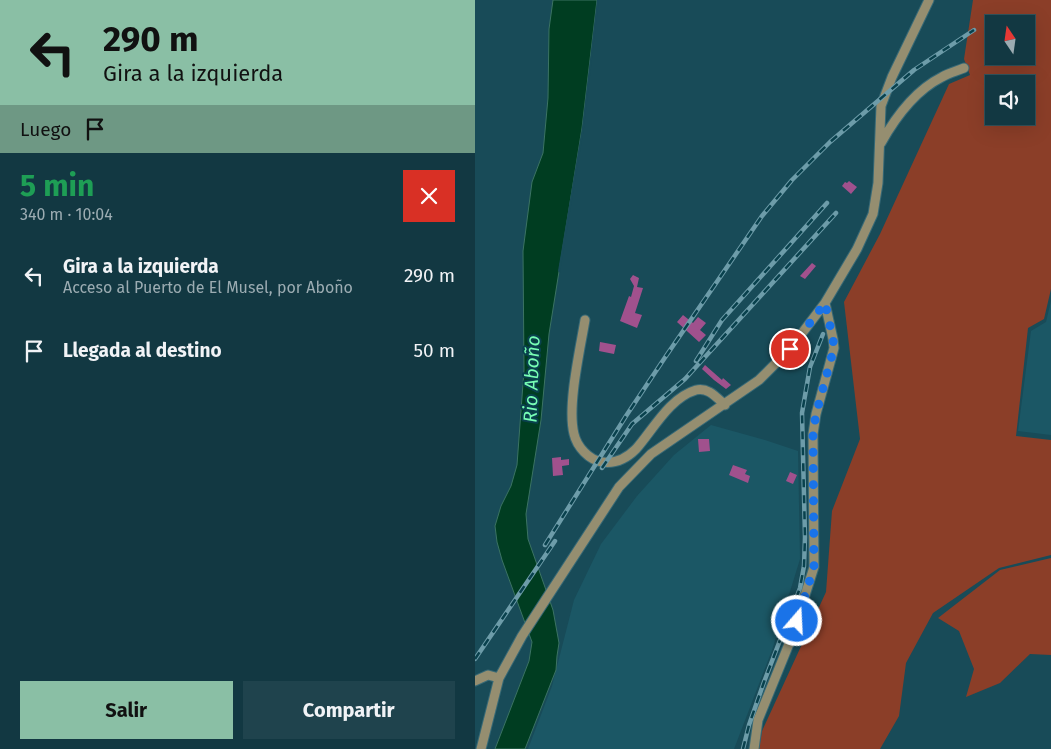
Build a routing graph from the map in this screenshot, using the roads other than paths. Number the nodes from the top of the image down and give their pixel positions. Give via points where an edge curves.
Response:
1 (929, 0) edge
2 (964, 68) dead end
3 (880, 145) junction
4 (825, 303) junction
5 (585, 320) dead end
6 (725, 405) junction
7 (499, 678) junction
8 (475, 681) edge
9 (481, 749) edge
10 (754, 749) edge

1 - 3 street via 881,106
2 - 3 street via 921,91 897,118
3 - 4 street via 873,214
4 - 6 street via 790,349 759,380
4 - 10 street via 834,348 813,434 814,567 791,639 758,720
5 - 6 street via 571,416 574,435 595,461 610,463 623,459 636,449 675,402 695,390 711,392
6 - 7 street via 651,454 619,487 522,636
7 - 8 street via 488,675
7 - 9 street

